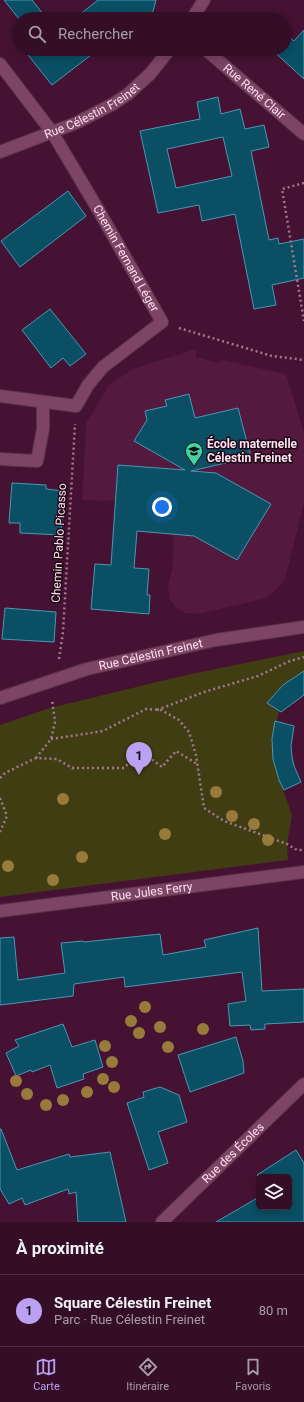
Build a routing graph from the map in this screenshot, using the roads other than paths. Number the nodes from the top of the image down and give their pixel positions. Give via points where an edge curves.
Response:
1 (204, 0) edge
2 (196, 12) edge
3 (164, 56) edge
4 (213, 56) edge
5 (0, 64) edge
6 (52, 132) junction
7 (304, 134) edge
8 (0, 152) edge
9 (0, 396) edge
10 (43, 402) junction
11 (0, 459) edge
12 (304, 627) edge
13 (0, 698) edge
14 (304, 872) edge
15 (0, 911) edge
16 (304, 1084) edge
17 (162, 1222) edge

1 - 2 street
3 - 6 street, Rue Célestin Freinet via 150,74 128,94 98,112
4 - 7 street, Rue René Clair
5 - 6 street, Chemin Fernand Léger
6 - 8 street, Rue Célestin Freinet
6 - 10 street, Chemin Fernand Léger via 162,322 103,366 76,406
9 - 10 street
10 - 11 street via 43,430 37,461
12 - 13 street, Rue Célestin Freinet via 216,640 88,670
14 - 15 street, Rue Jules Ferry
16 - 17 street, Rue des Écoles

